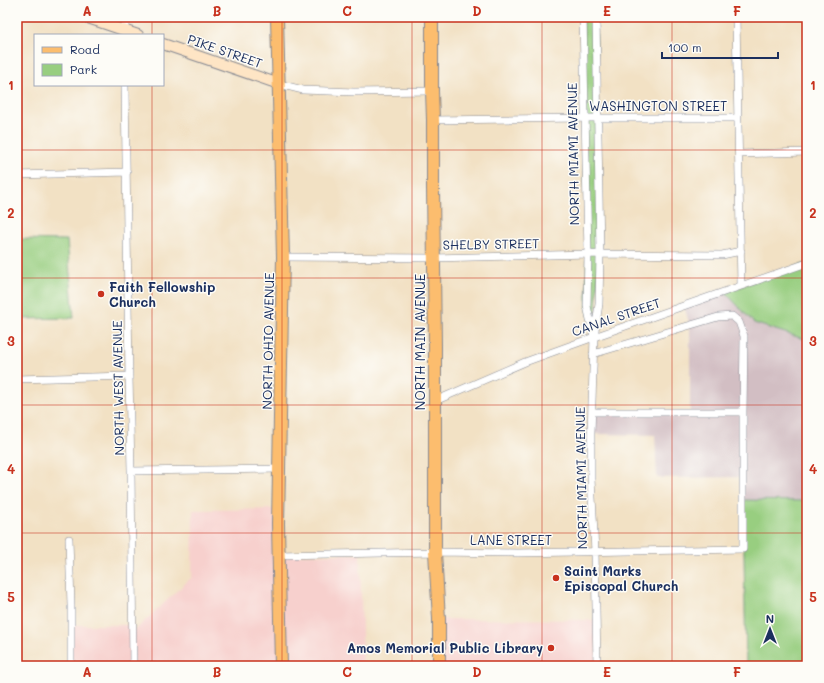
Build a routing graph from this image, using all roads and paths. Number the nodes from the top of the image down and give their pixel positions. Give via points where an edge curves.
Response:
1 (85, 17) edge
2 (125, 17) edge
3 (277, 17) edge
4 (432, 17) edge
5 (583, 17) edge
6 (596, 17) edge
7 (736, 17) edge
8 (125, 33) edge
9 (164, 44) edge
10 (279, 84) junction
11 (125, 86) edge
12 (432, 91) junction
13 (584, 118) junction
14 (597, 118) junction
15 (738, 118) junction
16 (433, 120) junction
17 (807, 152) edge
18 (739, 154) junction
19 (127, 172) junction
20 (17, 175) edge
21 (741, 251) junction
22 (588, 254) junction
23 (600, 254) junction
24 (283, 257) junction
25 (433, 258) junction
26 (807, 262) edge
27 (741, 286) junction
28 (594, 337) junction
29 (594, 354) junction
30 (129, 376) junction
31 (17, 378) edge
32 (435, 401) junction
33 (592, 412) junction
34 (743, 412) junction
35 (280, 469) junction
36 (131, 471) junction
37 (69, 539) dead end
38 (435, 552) junction
39 (595, 552) junction
40 (278, 556) junction
41 (71, 666) edge
42 (133, 666) edge
43 (281, 666) edge
44 (440, 666) edge
45 (597, 666) edge

1 - 8 main road
2 - 8 street
3 - 10 main road, NORTH OHIO AVENUE
4 - 12 main road, NORTH MAIN AVENUE
5 - 13 street, NORTH MIAMI AVENUE
6 - 14 street, NORTH MIAMI AVENUE
7 - 15 street
9 - 10 main road, PIKE STREET
10 - 12 street via 303,90
10 - 24 main road, NORTH OHIO AVENUE
11 - 19 street, NORTH WEST AVENUE
12 - 16 main road, NORTH MAIN AVENUE
13 - 14 street, WASHINGTON STREET
13 - 16 street, WASHINGTON STREET
13 - 22 street, NORTH MIAMI AVENUE
14 - 15 street, WASHINGTON STREET
14 - 23 street, NORTH MIAMI AVENUE
15 - 18 street
16 - 25 main road, NORTH MAIN AVENUE
17 - 18 street
18 - 21 street
19 - 20 street
19 - 30 street, NORTH WEST AVENUE
21 - 23 street, SHELBY STREET via 722,255
21 - 27 street
22 - 23 street, SHELBY STREET
22 - 25 street, SHELBY STREET
22 - 28 street, NORTH MIAMI AVENUE via 587,306
23 - 28 street, NORTH MIAMI AVENUE via 599,304
24 - 25 street, SHELBY STREET
24 - 35 main road, NORTH OHIO AVENUE
25 - 32 main road, NORTH MAIN AVENUE
26 - 27 street, CANAL STREET
27 - 28 street, CANAL STREET
28 - 29 street, NORTH MIAMI AVENUE
28 - 32 street, CANAL STREET via 525,362
29 - 33 street, NORTH MIAMI AVENUE
29 - 34 street via 718,317 732,316 739,322 744,336
30 - 31 street
30 - 36 street, NORTH WEST AVENUE
32 - 38 main road, NORTH MAIN AVENUE
33 - 34 street
33 - 39 street, NORTH MIAMI AVENUE via 591,479
34 - 39 street, LANE STREET via 744,548
35 - 36 street
35 - 40 main road, NORTH OHIO AVENUE
36 - 42 street, NORTH WEST AVENUE
37 - 41 street
38 - 39 street, LANE STREET
38 - 40 street, LANE STREET
38 - 44 main road, NORTH MAIN AVENUE
39 - 45 street, NORTH MIAMI AVENUE
40 - 43 main road, NORTH OHIO AVENUE

